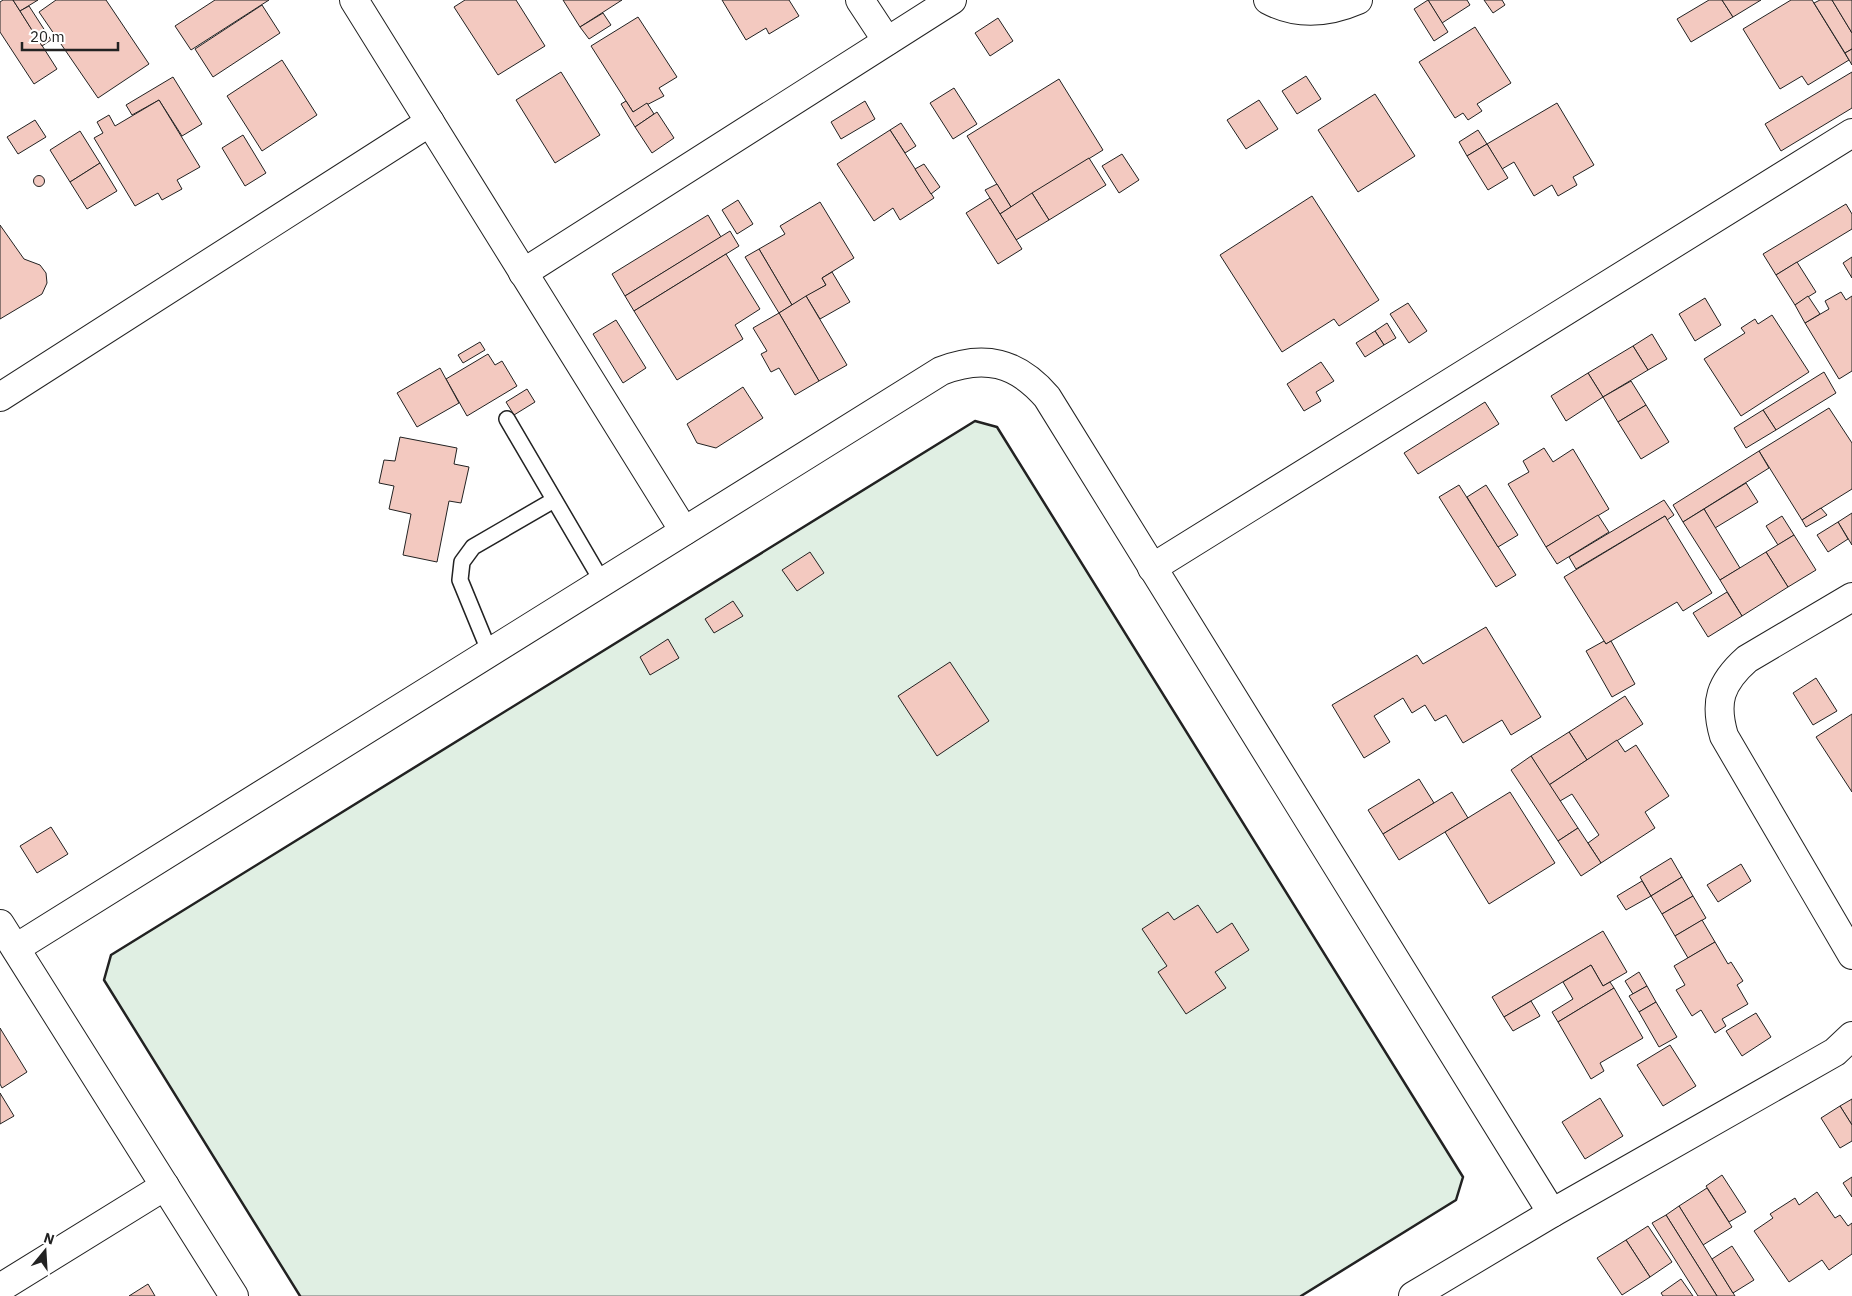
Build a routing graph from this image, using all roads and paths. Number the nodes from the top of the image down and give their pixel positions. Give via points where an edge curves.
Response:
1 (354, 0) edge
2 (860, 0) edge
3 (952, 0) edge
4 (1268, 0) edge
5 (1358, 0) edge
6 (887, 41) junction
7 (430, 122) junction
8 (1852, 133) edge
9 (523, 273) junction
10 (0, 396) edge
11 (507, 419) dead end
12 (554, 500) junction
13 (684, 531) junction
14 (1152, 568) junction
15 (602, 583) junction
16 (1852, 597) edge
17 (490, 653) junction
18 (0, 924) edge
19 (16, 948) junction
20 (1852, 955) edge
21 (1852, 1036) edge
22 (165, 1186) junction
23 (1552, 1213) junction
24 (0, 1288) edge
25 (234, 1296) edge
26 (1413, 1296) edge

1 - 7 street
2 - 6 street
3 - 6 street
4 - 5 street via 1299,11 1320,12
6 - 9 street
7 - 9 street
7 - 10 street
8 - 14 street
9 - 13 street
11 - 12 lane
12 - 15 lane
12 - 17 lane via 473,548 462,562 460,580
13 - 14 street via 941,371 957,365 990,362 1022,373 1047,396
13 - 15 street
14 - 23 street
15 - 17 street
16 - 20 street via 1747,659 1724,685 1719,702 1724,736
17 - 19 street
18 - 19 street
19 - 22 street
21 - 23 street via 1835,1052
22 - 24 street
22 - 25 street
23 - 26 street

